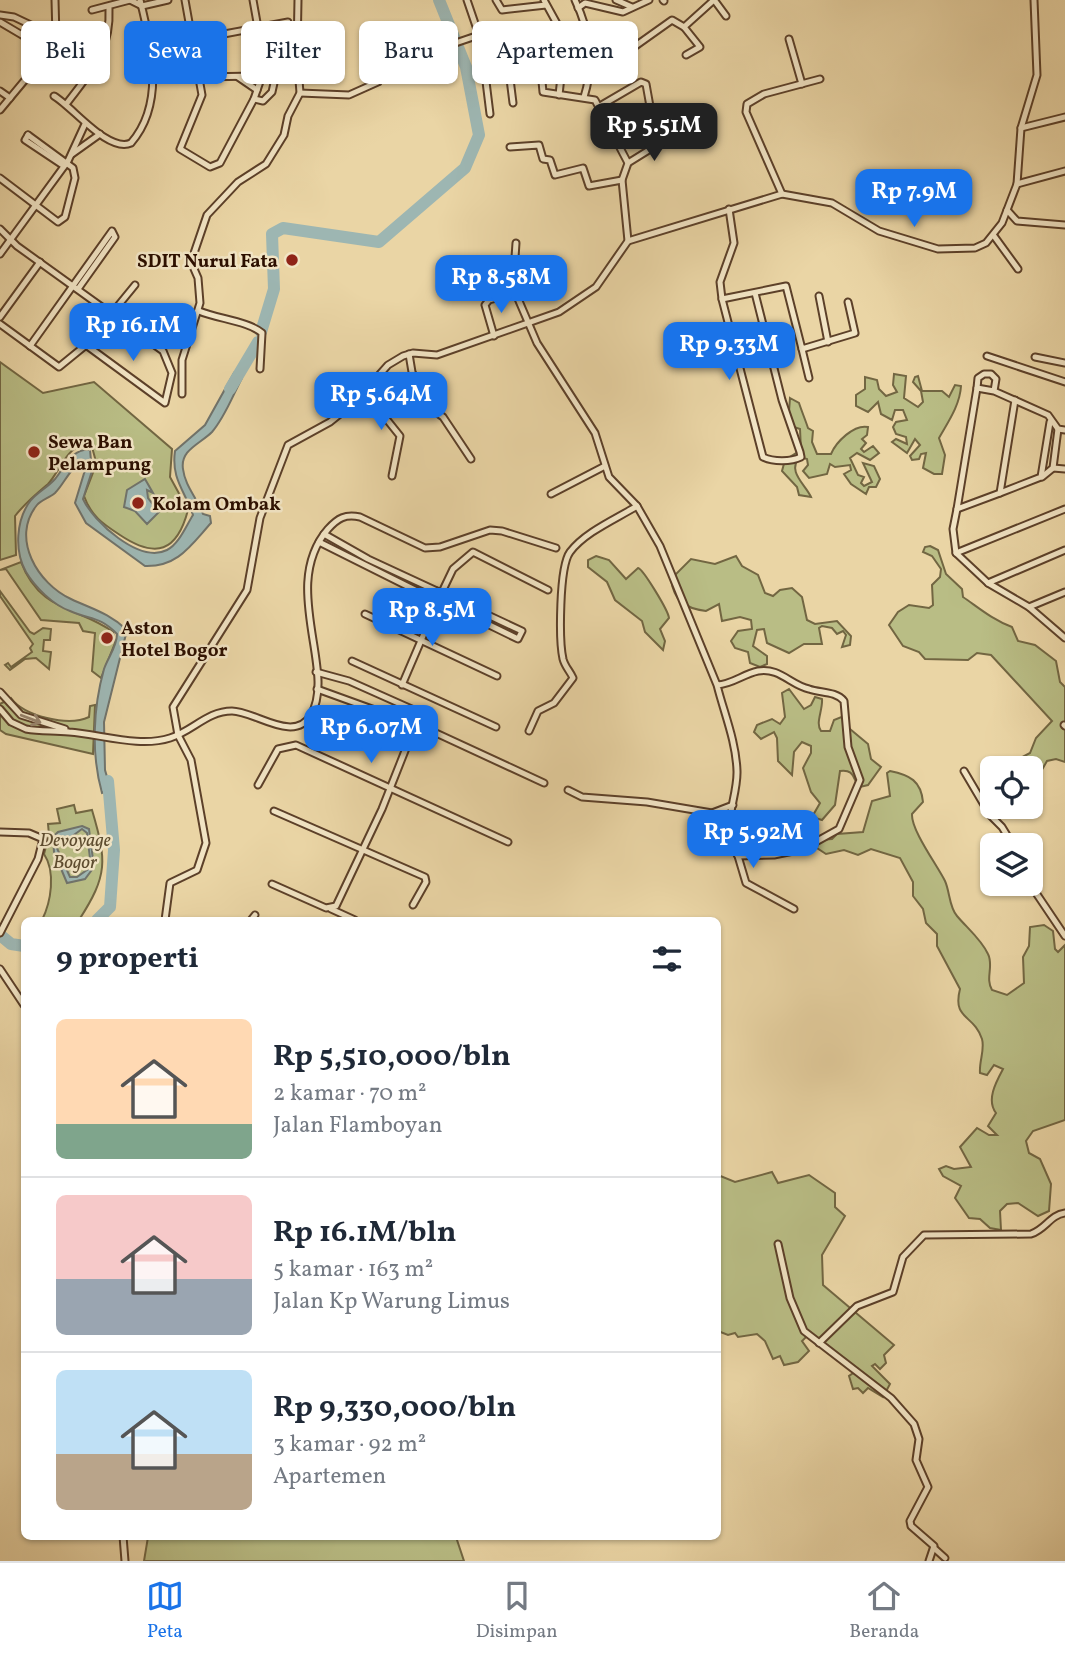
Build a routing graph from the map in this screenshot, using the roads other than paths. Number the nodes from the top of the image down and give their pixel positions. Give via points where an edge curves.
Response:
1 (55, 0) edge
2 (130, 0) edge
3 (168, 0) edge
4 (185, 0) edge
5 (253, 0) edge
6 (298, 0) edge
7 (467, 0) edge
8 (496, 0) edge
9 (575, 0) edge
10 (616, 0) edge
11 (649, 0) edge
12 (715, 0) edge
13 (1034, 0) edge
14 (141, 3) edge
15 (545, 3) edge
16 (633, 7) junction
17 (109, 8) junction
18 (578, 8) junction
19 (92, 10) dead end
20 (0, 15) edge
21 (726, 16) dead end
22 (22, 21) edge
23 (56, 21) edge
24 (189, 21) edge
25 (258, 21) edge
26 (474, 21) edge
27 (555, 21) edge
28 (584, 21) edge
29 (0, 22) edge
30 (684, 27) junction
31 (21, 34) edge
32 (789, 39) dead end
33 (472, 40) edge
34 (638, 44) edge
35 (686, 55) dead end
36 (227, 77) edge
37 (238, 77) junction
38 (241, 77) edge
39 (820, 79) dead end
40 (22, 84) edge
41 (200, 84) edge
42 (260, 84) edge
43 (274, 84) edge
44 (486, 84) edge
45 (511, 84) edge
46 (542, 84) edge
47 (560, 84) edge
48 (589, 84) edge
49 (802, 84) junction
50 (257, 90) junction
51 (0, 91) edge
52 (300, 93) junction
53 (559, 94) junction
54 (54, 96) dead end
55 (10, 98) junction
56 (589, 98) junction
57 (254, 99) junction
58 (67, 103) junction
59 (513, 103) dead end
60 (600, 106) junction
61 (0, 109) edge
62 (490, 114) dead end
63 (1065, 117) edge
64 (85, 124) junction
65 (1021, 128) junction
66 (100, 134) junction
67 (613, 136) junction
68 (665, 140) dead end
69 (510, 147) dead end
70 (72, 154) junction
71 (66, 164) junction
72 (626, 166) junction
73 (1065, 171) edge
74 (0, 178) edge
75 (622, 180) junction
76 (1017, 184) junction
77 (782, 194) junction
78 (35, 205) junction
79 (729, 209) junction
80 (1007, 210) junction
81 (1065, 225) edge
82 (0, 229) edge
83 (994, 236) junction
84 (0, 239) edge
85 (9, 241) junction
86 (628, 241) junction
87 (516, 243) dead end
88 (0, 254) edge
89 (40, 262) junction
90 (1017, 268) dead end
91 (135, 285) dead end
92 (76, 288) junction
93 (755, 293) junction
94 (508, 295) dead end
95 (819, 296) dead end
96 (722, 299) junction
97 (848, 302) dead end
98 (199, 311) junction
99 (110, 313) junction
100 (0, 317) edge
101 (0, 324) edge
102 (529, 325) junction
103 (494, 336) junction
104 (828, 342) junction
105 (86, 345) junction
106 (30, 346) junction
107 (802, 349) junction
108 (408, 354) junction
109 (987, 356) dead end
110 (1035, 357) dead end
111 (1065, 363) edge
112 (260, 369) dead end
113 (808, 378) dead end
114 (1065, 382) edge
115 (977, 388) junction
116 (364, 391) junction
117 (994, 391) junction
118 (182, 394) dead end
119 (1015, 400) junction
120 (1050, 422) junction
121 (1061, 430) edge
122 (471, 459) dead end
123 (605, 466) junction
124 (1053, 468) junction
125 (1065, 469) edge
126 (392, 476) dead end
127 (1041, 477) junction
128 (1000, 493) junction
129 (551, 494) dead end
130 (637, 506) junction
131 (957, 509) junction
132 (1065, 509) edge
133 (324, 534) junction
134 (318, 542) junction
135 (348, 548) junction
136 (556, 548) dead end
137 (1065, 550) edge
138 (956, 553) junction
139 (344, 557) junction
140 (382, 565) junction
141 (379, 572) junction
142 (404, 575) junction
143 (401, 582) junction
144 (988, 583) junction
145 (548, 590) dead end
146 (1065, 592) edge
147 (439, 596) junction
148 (1029, 607) junction
149 (471, 608) junction
150 (365, 614) dead end
151 (468, 615) junction
152 (491, 618) junction
153 (488, 625) junction
154 (1064, 636) edge
155 (420, 642) junction
156 (352, 661) dead end
157 (316, 672) junction
158 (497, 676) dead end
159 (402, 685) junction
160 (718, 685) junction
161 (317, 689) junction
162 (0, 692) edge
163 (0, 709) edge
164 (414, 711) junction
165 (408, 722) junction
166 (423, 727) junction
167 (496, 727) dead end
168 (414, 728) junction
169 (528, 731) dead end
170 (70, 732) junction
171 (178, 736) junction
172 (964, 771) dead end
173 (544, 783) dead end
174 (258, 785) dead end
175 (391, 789) junction
176 (568, 790) dead end
177 (733, 805) junction
178 (274, 811) dead end
179 (0, 832) edge
180 (1005, 833) edge
181 (508, 842) dead end
182 (363, 849) junction
183 (738, 856) junction
184 (272, 884) dead end
185 (1038, 896) edge
186 (413, 905) dead end
187 (331, 909) junction
188 (794, 909) dead end
189 (166, 917) edge
190 (348, 917) edge
191 (0, 933) edge
192 (1065, 936) edge
193 (0, 969) edge
194 (9, 985) junction
195 (0, 986) edge
196 (21, 1001) edge
197 (1065, 1213) edge
198 (778, 1244) dead end
199 (819, 1343) junction
200 (123, 1540) edge
201 (934, 1549) junction
202 (945, 1558) dead end
203 (124, 1561) edge
204 (929, 1561) edge

1 - 23 street
2 - 14 street
2 - 17 street
3 - 14 street
4 - 24 street
5 - 25 street
6 - 52 street
7 - 26 street
8 - 15 street via 502,10
9 - 18 street
10 - 16 street
11 - 16 street
12 - 21 street
12 - 30 street
13 - 65 street via 1037,75
14 - 66 street via 153,86 149,116 129,145 119,145
15 - 27 street
16 - 18 street via 612,11 585,3
17 - 19 street
17 - 58 street via 107,43
18 - 28 street
20 - 22 street
29 - 31 street
30 - 34 street via 672,20
30 - 35 street via 700,47
32 - 49 street
33 - 52 street via 375,60 378,82 349,95
36 - 37 street
37 - 38 street
37 - 50 street
39 - 49 street
40 - 55 street
41 - 57 street via 201,102 180,149 206,166 220,163
42 - 50 street
43 - 57 street via 263,101
44 - 62 street
45 - 59 street
46 - 53 street via 542,90
47 - 53 street
48 - 56 street
49 - 77 street via 764,94 747,104
50 - 57 street
51 - 55 street
52 - 98 street via 284,135 266,164 238,182 207,215 191,264 198,278
53 - 56 street
54 - 58 street
55 - 61 street
56 - 60 street
58 - 64 street
60 - 67 street
60 - 67 street via 646,84 651,112
63 - 65 street
64 - 66 street
64 - 70 street
65 - 76 street
66 - 70 street
67 - 72 street
68 - 72 street
69 - 75 street via 539,145 542,159 551,160 556,176 583,168 589,186
70 - 71 street
71 - 71 street via 25,138 29,135
71 - 78 street
71 - 78 street via 75,173 65,217 58,222
72 - 75 street
73 - 76 street
74 - 78 street
75 - 86 street
76 - 80 street
77 - 79 street
77 - 83 street via 832,203 879,231 938,250 975,247
78 - 85 street
79 - 86 street
79 - 96 street via 734,243 720,282
80 - 81 street via 1017,221
80 - 83 street
82 - 85 street
83 - 90 street
84 - 85 street
85 - 88 street
85 - 89 street
86 - 102 street via 596,287
87 - 102 street via 513,287
89 - 92 street
89 - 100 street
91 - 99 street
92 - 92 street via 77,278 112,231 115,237
92 - 99 street
92 - 106 street
93 - 96 street
93 - 96 street via 800,452 796,460 764,457
93 - 107 street via 786,286
94 - 103 street via 485,305
95 - 104 street
97 - 104 street via 855,333
98 - 112 street via 261,332
98 - 118 street via 182,360
99 - 105 street
99 - 105 street via 166,355 172,378 165,403
101 - 106 street
102 - 103 street
102 - 123 street via 548,364 595,433
103 - 108 street via 431,356
104 - 107 street
105 - 106 street via 59,367
107 - 113 street
108 - 116 street via 388,365
108 - 122 street via 429,407 443,416
109 - 114 street
110 - 111 street
115 - 117 street
115 - 117 street via 978,378 989,373 996,379
115 - 131 street
116 - 126 street via 400,436
116 - 171 street via 330,422 286,448 260,518 247,590 174,703
117 - 119 street
119 - 120 street via 1048,415
119 - 128 street
120 - 121 street
120 - 127 street
121 - 124 street
123 - 129 street
123 - 130 street via 609,477
124 - 125 street
124 - 127 street
127 - 128 street
128 - 131 street
130 - 160 street via 660,546
130 - 169 street via 568,554 561,644 573,678 554,703 538,711
131 - 138 street via 953,529
132 - 138 street
133 - 134 street
133 - 135 street
133 - 136 street via 337,519 350,515 425,548 489,530
134 - 139 street
134 - 157 street via 310,562 308,591
135 - 139 street
135 - 140 street
137 - 144 street
138 - 144 street
139 - 141 street
140 - 141 street
140 - 142 street
141 - 143 street
142 - 143 street
142 - 147 street
143 - 147 street
144 - 148 street
145 - 147 street via 473,552 453,569
146 - 148 street
147 - 149 street
147 - 151 street
147 - 155 street
148 - 154 street
149 - 151 street
149 - 152 street
150 - 155 street
151 - 153 street
152 - 153 street
152 - 153 street via 522,631 518,639
155 - 158 street
155 - 159 street
156 - 159 street
157 - 161 street
157 - 164 street via 349,681
159 - 167 street
160 - 177 street via 737,768
160 - 183 street via 768,670 808,689 839,696 846,706 848,747 860,780 837,831 803,849
161 - 165 street
161 - 171 street via 308,719 293,727 245,711 222,711
162 -> 170 street via 21,715
163 - 170 street via 19,727
164 - 165 street
164 - 166 street via 426,715
165 - 168 street
166 - 168 street
166 - 173 street
168 - 175 street
170 - 171 street via 155,740
171 - 189 street via 191,757 206,847 194,872 170,883
172 - 180 street
174 - 175 street via 274,754 289,745 312,751
175 - 181 street
175 - 182 street
176 - 177 street via 582,797 712,813
177 - 183 street via 729,835
178 - 182 street
179 - 191 street via 29,833 43,839 38,859
182 - 186 street via 425,877
182 - 187 street
183 - 188 street via 746,883
184 - 187 street
185 - 192 street
187 - 190 street
193 - 194 street
194 - 195 street
194 - 196 street
197 - 199 street via 1031,1234 924,1235 902,1257 892,1292 858,1306
198 - 199 street via 801,1326
199 - 201 street via 891,1398 914,1424 919,1439 916,1460 928,1488 910,1521
200 - 203 street
201 - 202 street
201 - 204 street

